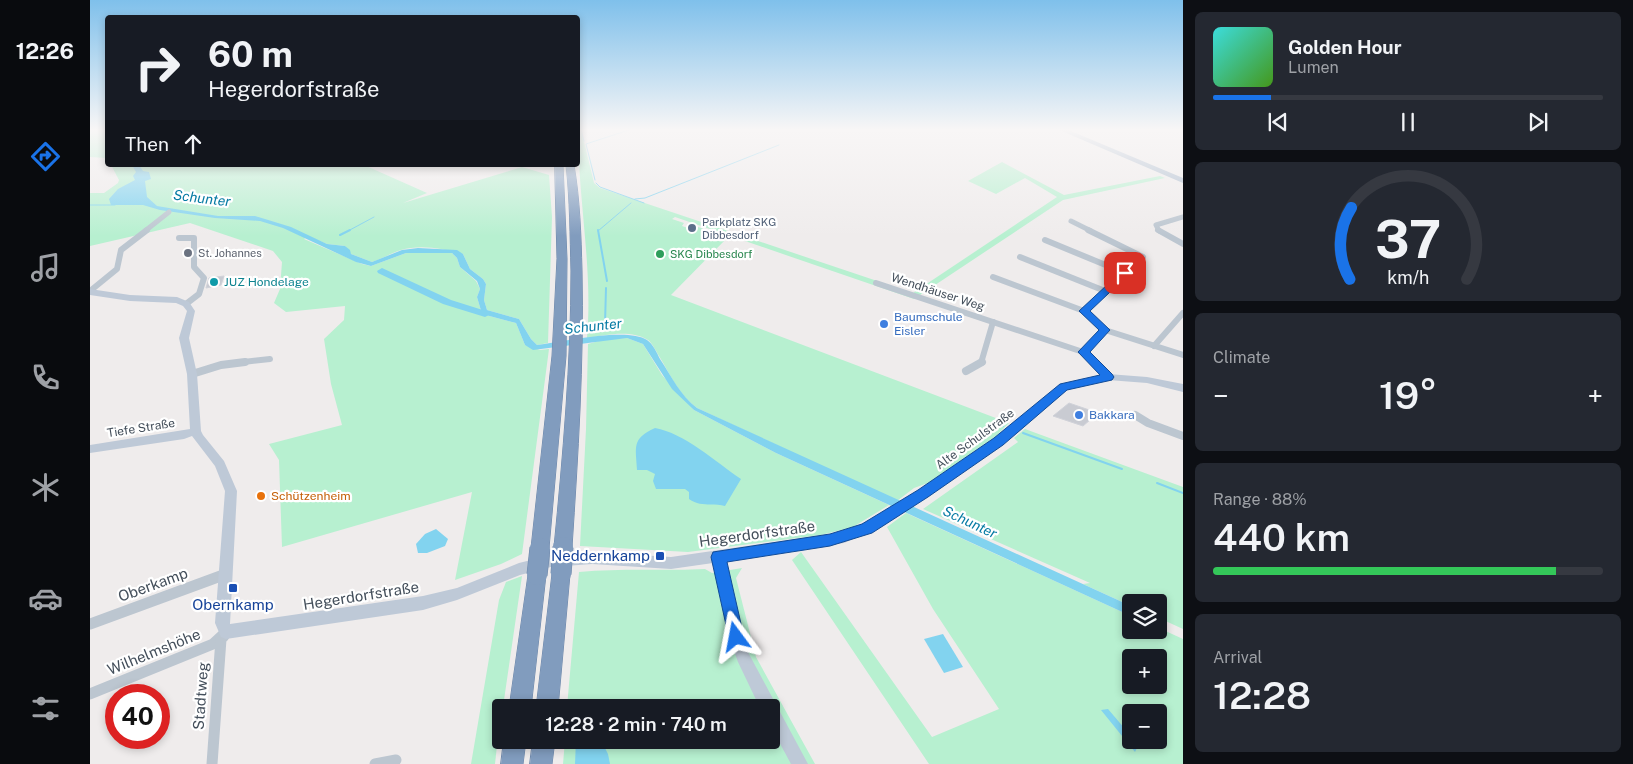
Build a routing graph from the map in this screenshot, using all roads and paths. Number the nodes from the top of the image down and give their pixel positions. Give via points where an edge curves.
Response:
1 (1144, 165) edge
2 (559, 167) edge
3 (571, 168) edge
4 (1183, 181) edge
5 (169, 212) dead end
6 (1183, 217) edge
7 (1071, 221) dead end
8 (180, 238) dead end
9 (1045, 240) dead end
10 (1183, 244) edge
11 (1020, 257) dead end
12 (1125, 273) junction
13 (993, 277) dead end
14 (876, 283) dead end
15 (1105, 291) junction
16 (90, 292) edge
17 (186, 304) junction
18 (1084, 311) junction
19 (1183, 312) edge
20 (993, 322) junction
21 (1105, 330) junction
22 (1154, 346) junction
23 (1083, 352) junction
24 (1183, 355) edge
25 (270, 359) dead end
26 (966, 371) dead end
27 (192, 374) junction
28 (1108, 377) junction
29 (1183, 388) edge
30 (1135, 414) dead end
31 (196, 431) junction
32 (1183, 436) edge
33 (90, 449) edge
34 (923, 494) joint
35 (718, 557) junction
36 (226, 574) junction
37 (90, 624) edge
38 (226, 632) junction
39 (90, 694) edge
40 (521, 699) edge
41 (548, 699) edge
42 (764, 699) edge
43 (780, 727) edge
44 (514, 749) edge
45 (543, 749) edge
46 (396, 760) dead end
47 (212, 764) edge
48 (375, 764) edge
49 (512, 764) edge
50 (541, 764) edge
51 (800, 764) edge

1 - 4 main road
2 - 40 highway, bridge via 561,309 555,414
3 - 41 highway, bridge via 577,300 574,411
5 - 16 street via 121,250 117,269
6 - 10 street via 1156,225 1163,234
7 - 12 street via 1143,257
8 - 17 street via 194,238 194,267 204,278 201,293 196,300
9 - 12 street
11 - 15 street
12 - 15 street
13 - 18 street
14 - 20 street, Wendhäuser Weg
15 - 18 street
16 - 17 street via 130,298 172,299
17 - 27 street via 192,312 184,338
18 - 21 street
19 - 22 street
20 - 23 street, Wendhäuser Weg
20 - 26 street, Wendhäuser Weg via 982,364
21 - 22 street
21 - 23 street
22 - 24 street
23 - 28 street, Wendhäuser Weg
25 - 27 street via 221,365
27 - 31 street
28 - 29 street, Alte Schulstraße
28 - 34 street, Alte Schulstraße via 1073,384 1055,392 1010,433
30 - 32 street via 1148,423
31 - 33 street, Tiefe Straße
31 - 36 street via 220,464 232,491
34 - 35 street, Hegerdorfstraße via 866,528 844,537
35 - 38 street, Hegerdorfstraße via 670,563 592,558 550,561 434,600
35 - 42 street via 742,657
36 - 37 street, Oberkamp
36 - 38 street via 222,623
38 - 39 street, Wilhelmshöhe via 213,644
38 - 47 street, Stadtweg via 221,639
43 - 51 street
44 - 49 highway
45 - 50 highway
46 - 48 street

